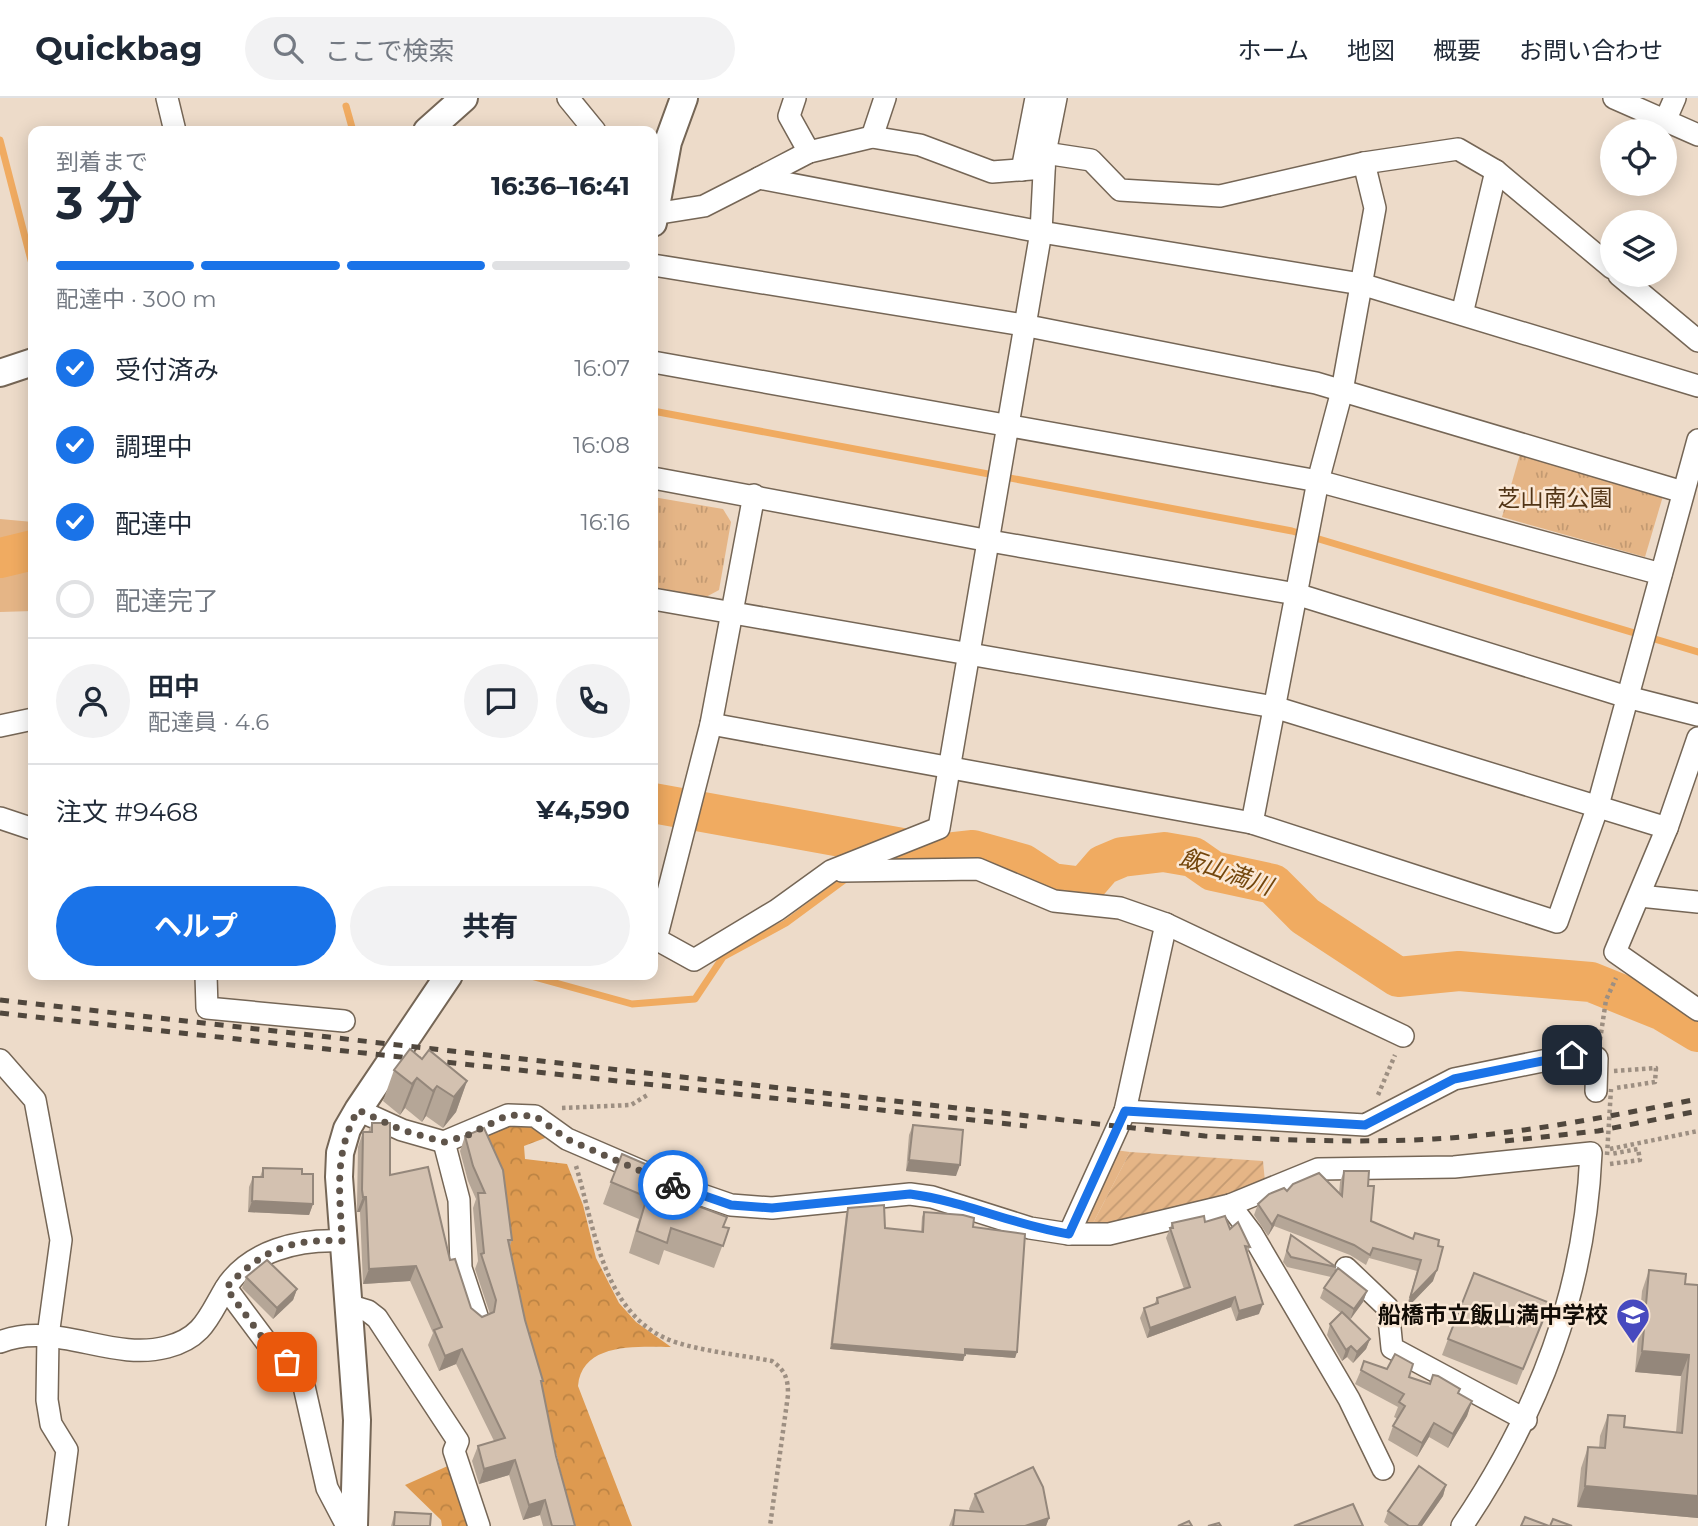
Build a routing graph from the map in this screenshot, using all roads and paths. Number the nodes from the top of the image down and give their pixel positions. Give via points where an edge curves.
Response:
1 (167, 98) edge
2 (464, 98) edge
3 (568, 98) edge
4 (684, 98) edge
5 (795, 98) edge
6 (885, 98) edge
7 (1036, 98) edge
8 (1056, 98) edge
9 (1614, 98) edge
10 (1675, 98) edge
11 (1661, 119) edge
12 (1666, 119) edge
13 (174, 126) edge
14 (433, 126) edge
15 (591, 126) edge
16 (1677, 126) edge
17 (1698, 135) edge
18 (872, 137) junction
19 (809, 152) junction
20 (1044, 161) junction
21 (1364, 163) junction
22 (1022, 170) junction
23 (1496, 171) junction
24 (759, 178) junction
25 (658, 191) edge
26 (658, 215) edge
27 (1041, 232) junction
28 (1600, 258) edge
29 (658, 266) edge
30 (1361, 284) junction
31 (1633, 287) edge
32 (1462, 314) junction
33 (1023, 325) junction
34 (1698, 341) edge
35 (658, 363) edge
36 (28, 364) edge
37 (0, 373) edge
38 (1698, 386) edge
39 (1342, 391) junction
40 (1006, 425) junction
41 (1698, 440) edge
42 (658, 479) edge
43 (1318, 481) junction
44 (1683, 492) junction
45 (754, 495) junction
46 (990, 541) junction
47 (1661, 574) junction
48 (1296, 594) junction
49 (658, 599) edge
50 (733, 613) junction
51 (971, 652) junction
52 (1627, 697) junction
53 (1274, 707) junction
54 (1698, 715) edge
55 (28, 720) edge
56 (712, 724) junction
57 (0, 726) edge
58 (1698, 738) edge
59 (951, 765) junction
60 (1690, 787) edge
61 (1597, 809) junction
62 (0, 818) edge
63 (1252, 822) junction
64 (28, 827) edge
65 (1667, 828) junction
66 (831, 871) junction
67 (1640, 897) junction
68 (1698, 902) edge
69 (1166, 924) junction
70 (658, 931) edge
71 (658, 940) edge
72 (1616, 977) dead end
73 (206, 980) edge
74 (446, 980) edge
75 (1698, 1010) edge
76 (344, 1021) dead end
77 (1403, 1036) joint
78 (0, 1060) edge
79 (1600, 1078) junction
80 (649, 1094) dead end
81 (358, 1110) junction
82 (1125, 1111) junction
83 (523, 1114) junction
84 (1365, 1125) junction
85 (1698, 1132) edge
86 (567, 1139) junction
87 (444, 1142) junction
88 (1599, 1158) junction
89 (1230, 1205) junction
90 (1069, 1234) junction
91 (342, 1241) junction
92 (1346, 1268) dead end
93 (226, 1288) junction
94 (348, 1305) junction
95 (478, 1318) edge
96 (48, 1336) junction
97 (0, 1342) edge
98 (1526, 1420) junction
99 (1382, 1469) dead end
100 (57, 1526) edge
101 (346, 1526) edge
102 (354, 1526) edge
103 (479, 1526) edge
104 (770, 1526) edge
105 (1462, 1526) edge

1 - 13 street
2 - 14 street
3 - 15 street
4 - 25 street via 668,142
5 - 19 street via 789,116
6 - 18 street
7 - 22 street
8 - 20 street
9 - 11 street
10 - 12 street
16 - 17 street
18 - 19 street
18 - 22 street via 920,145 992,172
19 - 24 street
20 - 21 street via 1091,160 1120,190 1220,196
20 - 22 street
20 - 27 street
21 - 23 street via 1458,149
21 - 30 street via 1375,208
23 - 28 street
23 - 32 street
24 - 26 street via 704,206
24 - 27 street
27 - 30 street
27 - 33 street
29 - 33 street
30 - 32 street
30 - 39 street
31 - 34 street
32 - 38 street
33 - 39 street
33 - 40 street
35 - 40 street
36 - 37 street
39 - 43 street
39 - 44 street
40 - 43 street
40 - 46 street
41 - 44 street
42 - 45 street
43 - 47 street
43 - 48 street
44 - 47 street
45 - 46 street
45 - 50 street
46 - 48 street
46 - 51 street
47 - 52 street
48 - 52 street
48 - 53 street
49 - 50 street
50 - 51 street
50 - 56 street
51 - 53 street
51 - 59 street
52 - 54 street
52 - 61 street
53 - 61 street
53 - 63 street
55 - 57 street
56 - 59 street
56 - 70 street
58 - 60 street
59 - 63 street
59 - 66 street via 939,828
60 - 65 street
61 - 63 street via 1557,922
61 - 65 street
62 - 64 street
65 - 67 street
66 - 69 street via 978,869 1054,901 1120,908
66 - 71 street via 694,960
67 - 68 street
67 - 75 street via 1615,953
69 - 77 street
69 - 82 street
72 - 79 path via 1606,1000
73 - 76 street via 207,1008
74 - 81 street
77 - 84 path
78 - 96 street via 35,1100 51,1178 61,1240
79 - 79 path via 1656,1068 1656,1082
79 - 84 street via 1572,1055 1454,1079
79 - 88 path, bridge
80 - 83 path via 631,1105 552,1108
81 - 87 street
81 - 91 street via 340,1153
82 - 84 street
82 - 90 street
83 - 86 street via 535,1116
83 - 87 street via 508,1115
85 - 88 path
86 - 90 street via 731,1205 772,1208 910,1194 1030,1228
86 - 104 path via 600,1255 621,1300 669,1339 772,1361 783,1369 788,1395
87 - 95 street via 459,1200 461,1268
88 - 88 path via 1638,1149 1640,1160
88 - 89 street via 1318,1169
88 - 98 street via 1572,1288
89 - 90 street via 1108,1234
89 - 99 street via 1252,1234 1349,1399
91 - 93 street via 293,1244 265,1254 247,1265
91 - 94 street
92 - 98 street via 1388,1308 1392,1348
93 - 96 street via 214,1315 197,1332 168,1347 118,1350
93 - 101 street via 273,1352 301,1373 327,1488
94 - 102 street via 356,1420
94 - 103 street via 377,1318 458,1441 454,1451
96 - 97 street via 17,1335
96 - 100 street via 47,1400 51,1424 67,1450
98 - 105 street

